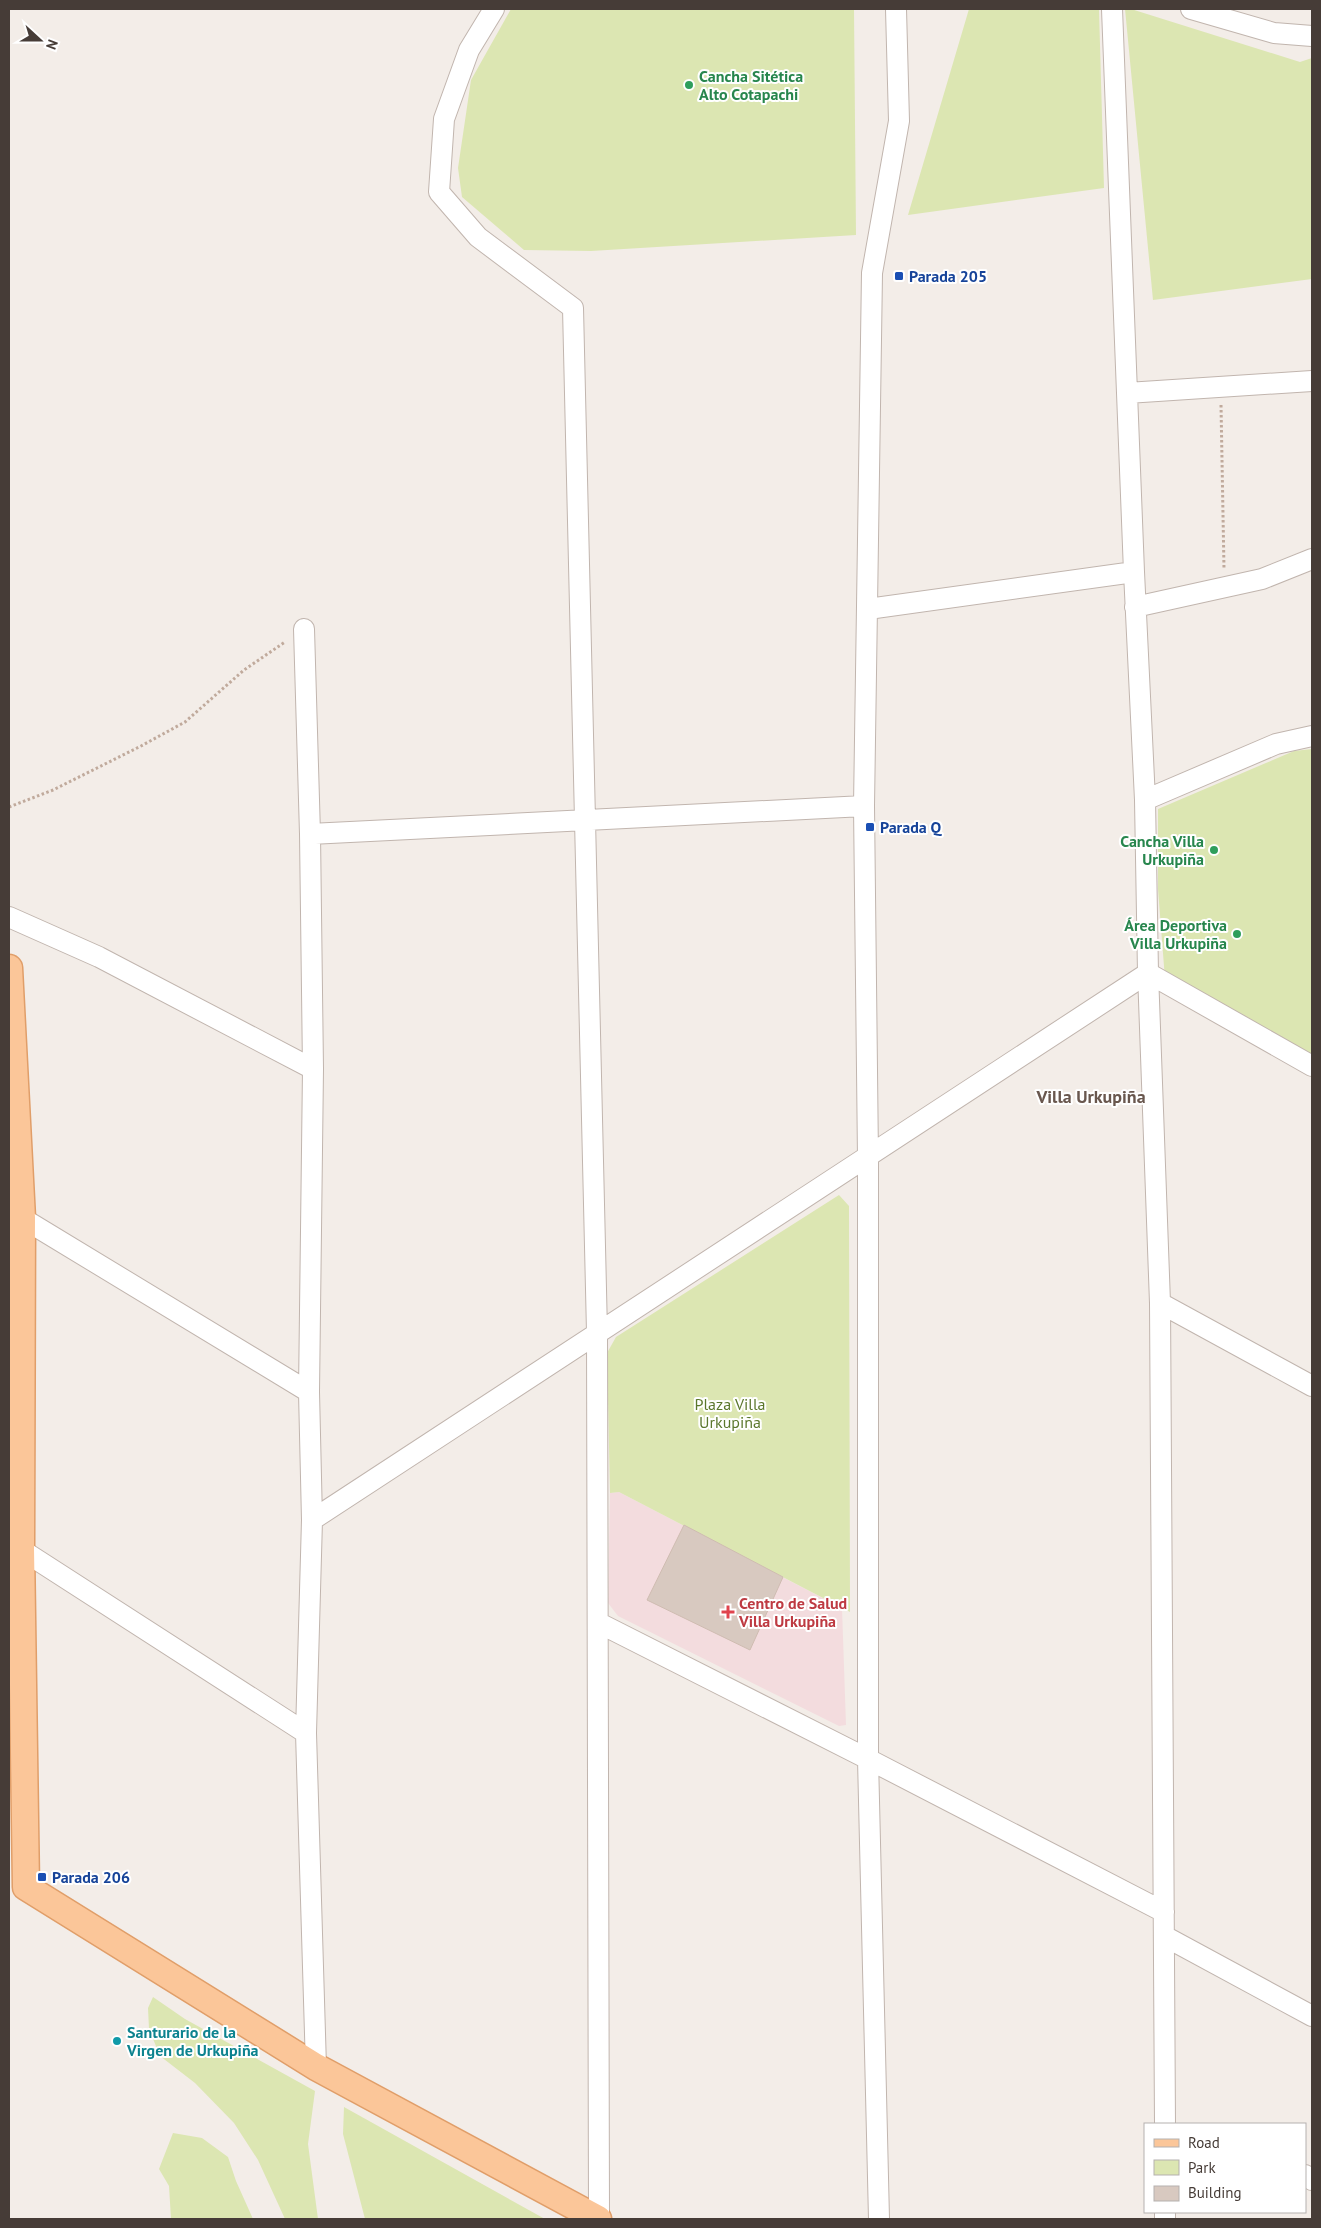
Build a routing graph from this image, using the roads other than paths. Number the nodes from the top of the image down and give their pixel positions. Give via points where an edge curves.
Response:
1 (494, 9) edge
2 (896, 9) edge
3 (1112, 9) edge
4 (1192, 9) edge
5 (1312, 36) edge
6 (1312, 381) edge
7 (1127, 393) junction
8 (1312, 558) edge
9 (1134, 572) junction
10 (1135, 607) junction
11 (868, 609) junction
12 (304, 629) road end
13 (1312, 736) edge
14 (1145, 800) junction
15 (864, 806) junction
16 (584, 819) junction
17 (310, 834) junction
18 (9, 918) edge
19 (9, 968) edge
20 (1148, 973) junction
21 (1312, 1066) edge
22 (313, 1069) junction
23 (868, 1158) junction
24 (15, 1216) edge
25 (1160, 1303) junction
26 (597, 1332) junction
27 (1312, 1386) edge
28 (308, 1392) junction
29 (312, 1520) junction
30 (15, 1545) edge
31 (599, 1623) junction
32 (306, 1732) junction
33 (868, 1759) junction
34 (1164, 1912) junction
35 (1166, 1937) junction
36 (1312, 2016) edge
37 (316, 2067) junction
38 (1165, 2123) edge
39 (599, 2219) edge
40 (879, 2219) edge

1 - 16 street via 469,50 444,119 439,192 478,237 573,308
2 - 11 street via 899,121 872,273
3 - 7 street
4 - 5 street via 1274,33
6 - 7 street
7 - 9 street
8 - 10 street via 1262,578
9 - 10 street
9 - 11 street
10 - 14 street
11 - 15 street
12 - 17 street
13 - 14 street via 1276,744
14 - 20 street
15 - 16 street
15 - 23 street
16 - 17 street
16 - 26 street
17 - 22 street
18 - 22 street via 99,957
19 - 24 main road
20 - 21 street
20 - 23 street
20 - 25 street
22 - 28 street
23 - 26 street
23 - 33 street
24 - 28 street
24 - 30 main road
25 - 27 street
25 - 34 street
26 - 29 street
26 - 31 street
28 - 29 street
29 - 32 street
30 - 32 street
30 - 37 main road via 26,1888
31 - 33 street
31 - 39 street
32 - 37 street
33 - 34 street
33 - 40 street
34 - 35 street
35 - 36 street
35 - 38 street
37 - 39 main road

